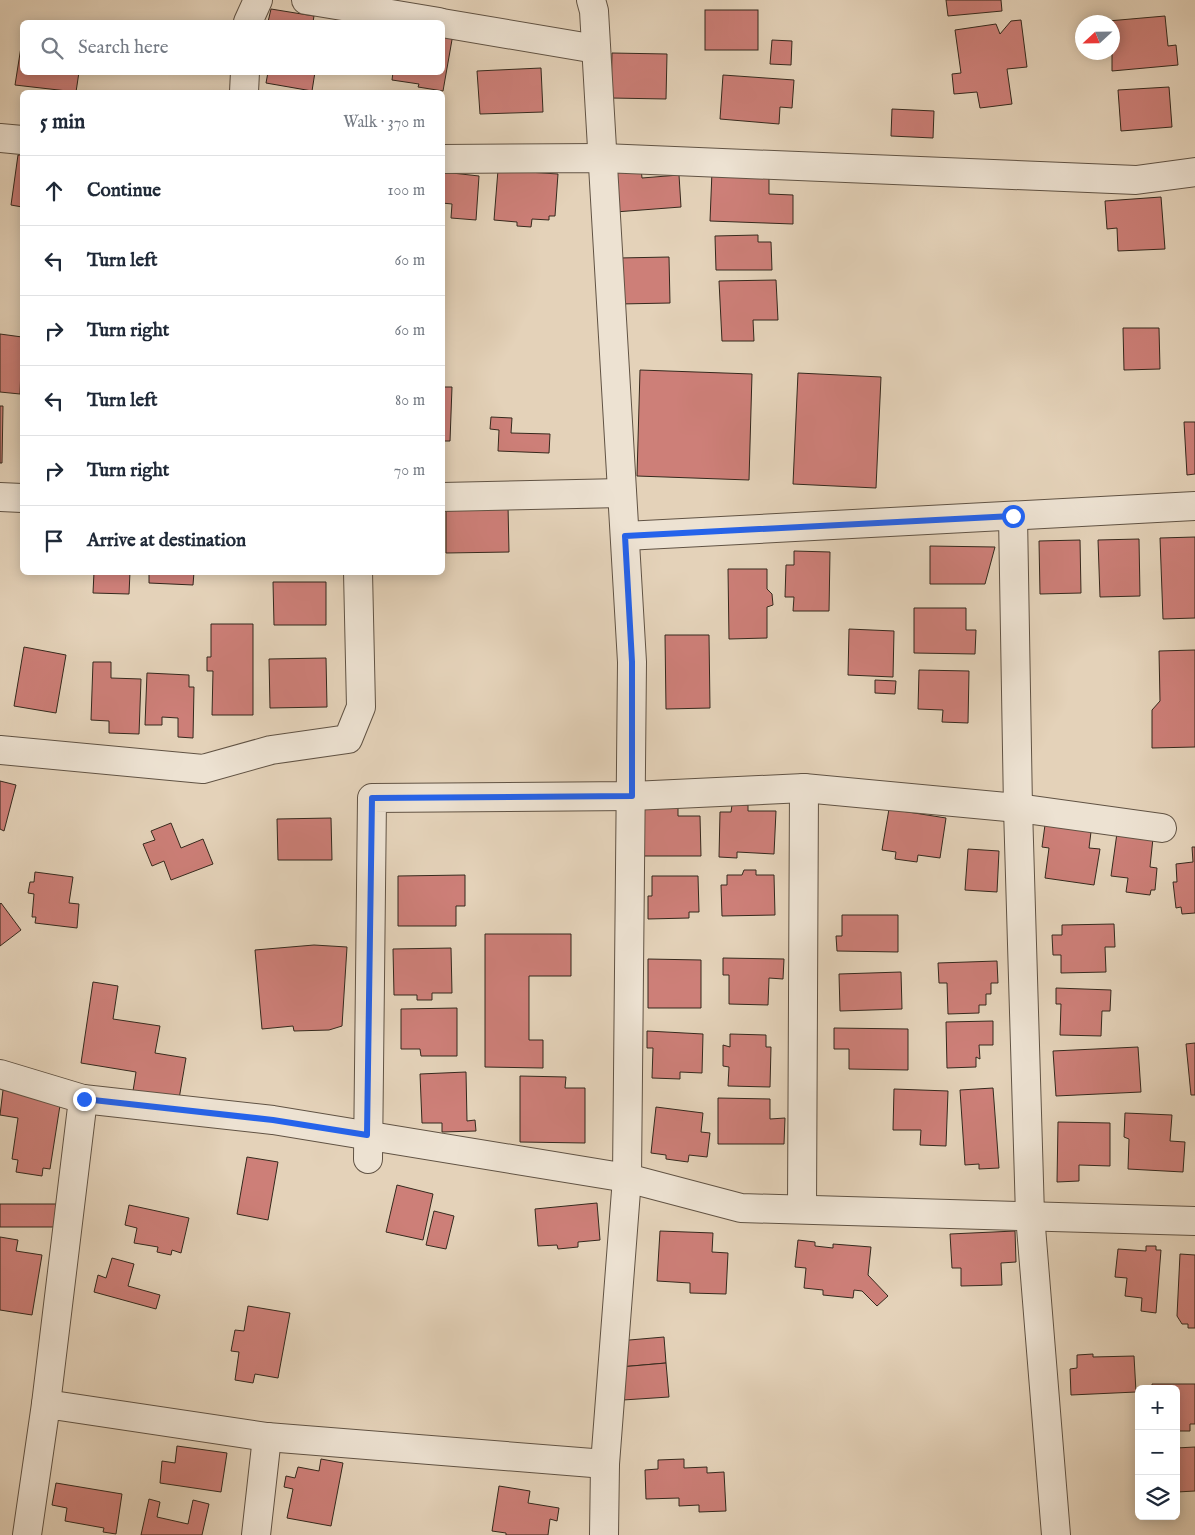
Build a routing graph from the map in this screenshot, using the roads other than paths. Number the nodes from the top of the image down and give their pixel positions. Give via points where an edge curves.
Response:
1 (258, 0) edge
2 (306, 0) edge
3 (591, 0) edge
4 (249, 20) edge
5 (423, 20) edge
6 (445, 24) edge
7 (596, 49) junction
8 (245, 75) edge
9 (244, 90) edge
10 (0, 138) edge
11 (20, 140) edge
12 (603, 158) junction
13 (445, 159) edge
14 (1195, 172) edge
15 (622, 492) junction
16 (0, 497) edge
17 (445, 497) edge
18 (20, 498) edge
19 (1195, 506) edge
20 (1013, 516) junction
21 (625, 536) junction
22 (358, 575) edge
23 (0, 750) edge
24 (804, 788) junction
25 (632, 796) junction
26 (1018, 808) junction
27 (1162, 828) dead end
28 (0, 1074) edge
29 (84, 1099) junction
30 (368, 1147) junction
31 (627, 1178) junction
32 (802, 1209) junction
33 (1030, 1215) junction
34 (1195, 1221) edge
35 (46, 1404) junction
36 (267, 1437) junction
37 (605, 1464) junction
38 (27, 1535) edge
39 (256, 1535) edge
40 (604, 1535) edge
41 (1056, 1535) edge

1 - 4 street
2 - 5 street
3 - 7 street
6 - 7 street
7 - 12 street
8 - 9 street
10 - 11 street
12 - 13 street
12 - 14 street via 1136,180
12 - 15 street
15 - 17 street
15 - 21 street
16 - 18 street
19 - 20 street
20 - 21 street
20 - 26 street
21 - 25 street via 632,662
22 - 23 street via 360,707 348,739 271,750 203,769
24 - 25 street
24 - 26 street
24 - 32 street
25 - 30 street via 372,798
25 - 31 street
26 - 27 street
26 - 33 street
28 - 29 street
29 - 30 street via 273,1120
29 - 35 street
30 - 31 street
31 - 32 street via 741,1208
31 - 37 street
32 - 33 street
33 - 34 street
33 - 41 street
35 - 36 street
35 - 38 street
36 - 37 street
36 - 39 street
37 - 40 street

